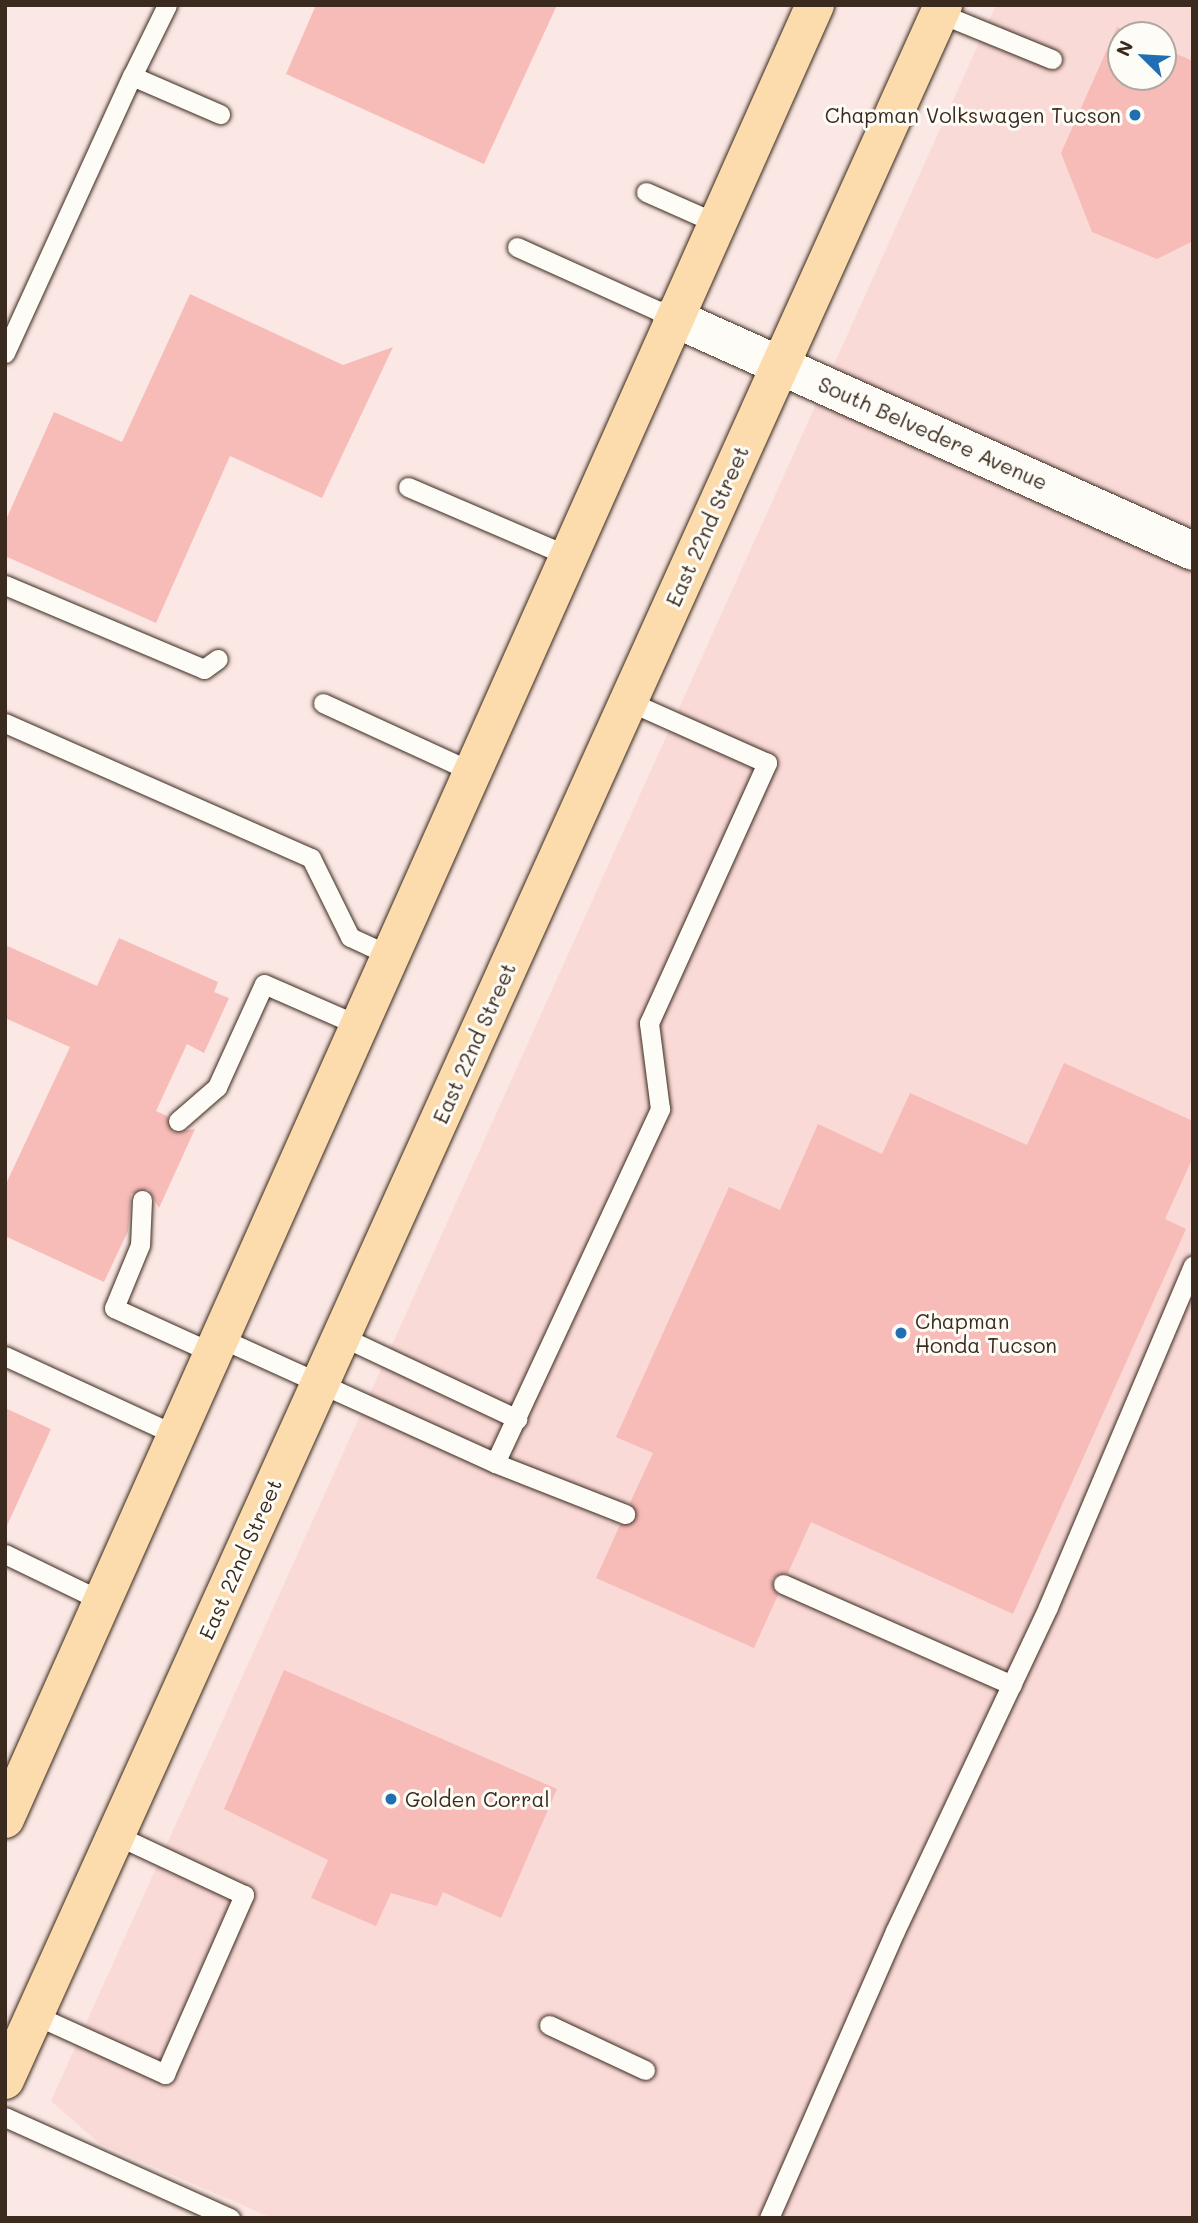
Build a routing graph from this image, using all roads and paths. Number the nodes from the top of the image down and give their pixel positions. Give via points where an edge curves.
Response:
1 (167, 5) edge
2 (815, 5) edge
3 (941, 9) edge
4 (1052, 59) dead end
5 (132, 76) junction
6 (220, 114) dead end
7 (646, 192) dead end
8 (716, 223) junction
9 (517, 247) dead end
10 (672, 317) junction
11 (5, 353) edge
12 (780, 365) junction
13 (408, 487) dead end
14 (1193, 551) edge
15 (567, 555) junction
16 (5, 584) edge
17 (218, 659) dead end
18 (628, 701) junction
19 (323, 703) dead end
20 (5, 723) edge
21 (471, 771) junction
22 (389, 955) junction
23 (358, 1025) junction
24 (178, 1121) dead end
25 (142, 1200) dead end
26 (1193, 1265) edge
27 (341, 1336) junction
28 (216, 1345) junction
29 (5, 1356) edge
30 (320, 1383) junction
31 (517, 1419) junction
32 (176, 1435) junction
33 (495, 1463) junction
34 (625, 1514) dead end
35 (5, 1554) edge
36 (783, 1584) dead end
37 (102, 1601) junction
38 (1012, 1685) junction
39 (5, 1819) edge
40 (116, 1835) junction
41 (35, 2015) junction
42 (549, 2025) dead end
43 (645, 2070) dead end
44 (5, 2080) edge
45 (5, 2117) edge
46 (230, 2218) edge
47 (769, 2218) edge

1 - 5 lane
2 - 8 main road
3 - 4 lane
3 - 12 main road, East 22nd Street
5 - 6 lane
5 - 11 lane
7 - 8 lane
8 - 10 main road
9 - 10 lane
10 - 12 street, South Belvedere Avenue
10 - 15 main road
12 - 14 street, South Belvedere Avenue
12 - 18 main road, East 22nd Street
13 - 15 lane
15 - 21 main road
16 - 17 lane via 204,669
18 - 27 main road, East 22nd Street
18 - 31 lane via 767,762 649,1023 660,1108
19 - 21 lane
20 - 22 lane via 311,858 351,937
21 - 22 main road
22 - 23 main road
23 - 24 lane via 264,984 217,1087
23 - 28 main road
25 - 28 lane via 140,1245 114,1308
26 - 38 lane
27 - 30 main road, East 22nd Street
27 - 31 lane
28 - 30 lane
28 - 32 main road
29 - 32 lane
30 - 33 lane
30 - 40 main road, East 22nd Street
31 - 33 lane
32 - 37 main road
33 - 34 lane
35 - 37 lane
36 - 38 lane
37 - 39 main road
38 - 47 lane
40 - 41 main road, East 22nd Street
40 - 41 lane via 244,1895 165,2074
41 - 44 main road, East 22nd Street
42 - 43 lane
45 - 46 lane

